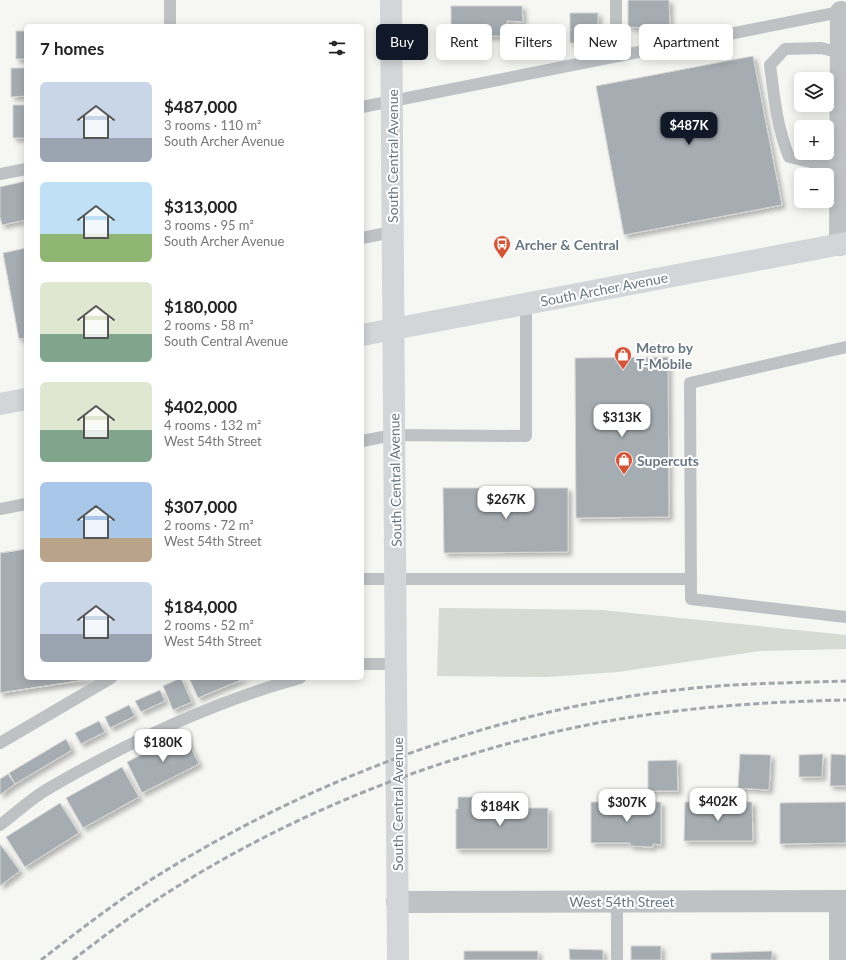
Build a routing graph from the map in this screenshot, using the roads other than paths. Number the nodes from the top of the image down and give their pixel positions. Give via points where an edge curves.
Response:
1 (170, 0) edge
2 (391, 0) edge
3 (616, 0) edge
4 (843, 12) edge
5 (170, 24) edge
6 (616, 24) edge
7 (631, 53) edge
8 (840, 53) junction
9 (596, 60) edge
10 (391, 101) junction
11 (364, 107) edge
12 (24, 169) edge
13 (841, 169) junction
14 (0, 174) edge
15 (392, 232) junction
16 (364, 238) edge
17 (843, 244) edge
18 (526, 304) junction
19 (392, 330) junction
20 (364, 335) edge
21 (846, 347) edge
22 (24, 399) edge
23 (0, 404) edge
24 (394, 435) junction
25 (364, 441) edge
26 (24, 504) edge
27 (0, 509) edge
28 (396, 578) junction
29 (364, 579) edge
30 (690, 579) junction
31 (846, 617) edge
32 (364, 664) edge
33 (396, 664) junction
34 (108, 680) edge
35 (292, 680) edge
36 (0, 743) edge
37 (0, 825) edge
38 (843, 901) edge
39 (397, 902) junction
40 (617, 902) junction
41 (398, 960) edge
42 (617, 960) edge
43 (840, 960) edge

1 - 5 lane
2 - 10 main road, South Central Avenue
3 - 6 lane
4 - 7 lane
4 - 8 street
8 - 13 street
8 - 13 lane via 821,48 785,49 770,65 774,97 789,157
9 - 10 lane
10 - 11 lane
10 - 15 main road, South Central Avenue
12 - 14 lane
13 - 17 street
15 - 16 lane
15 - 19 main road, South Central Avenue
17 - 18 main road, South Archer Avenue
18 - 19 main road, South Archer Avenue
18 - 24 lane via 526,436
19 - 20 main road, South Archer Avenue
19 - 24 main road, South Central Avenue
21 - 30 lane via 690,383
22 - 23 main road
24 - 25 lane
24 - 28 main road, South Central Avenue
26 - 27 lane
28 - 29 lane
28 - 30 lane
28 - 33 main road, South Central Avenue
30 - 31 lane via 690,599
32 - 33 lane
33 - 39 main road, South Central Avenue
34 - 36 lane
35 - 37 lane via 266,687 162,729 50,787
38 - 40 street, West 54th Street
38 - 43 street
39 - 40 street, West 54th Street
39 - 41 main road, South Central Avenue
40 - 42 lane

